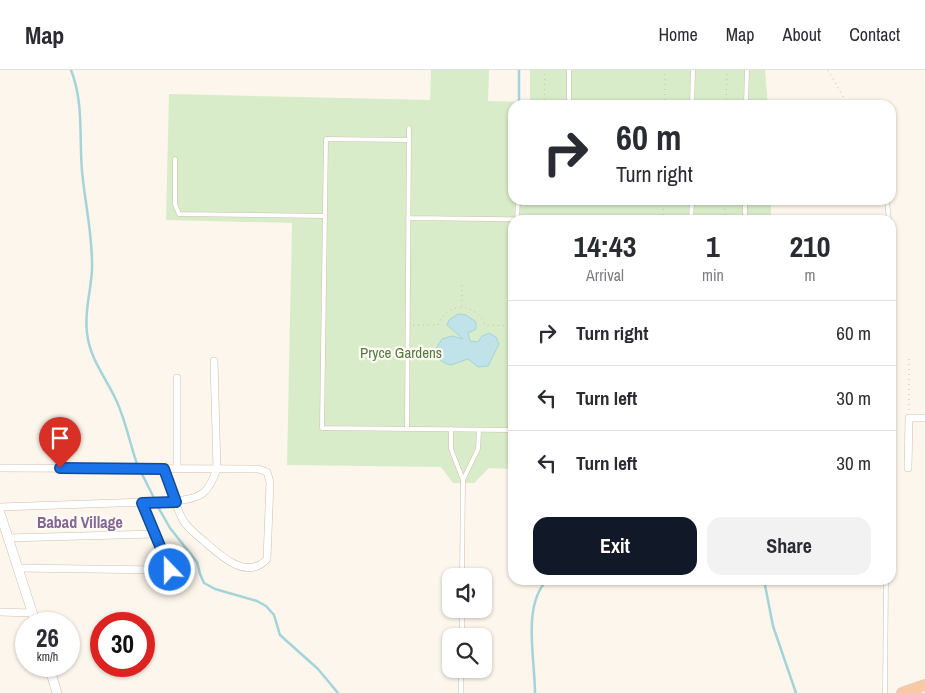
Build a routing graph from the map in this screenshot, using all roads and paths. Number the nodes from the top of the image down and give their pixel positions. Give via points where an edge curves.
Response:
1 (545, 70) edge
2 (569, 70) edge
3 (665, 70) edge
4 (693, 70) edge
5 (726, 70) edge
6 (746, 70) edge
7 (828, 70) edge
8 (544, 100) edge
9 (568, 100) edge
10 (664, 100) edge
11 (692, 100) edge
12 (726, 100) edge
13 (746, 100) edge
14 (845, 100) edge
15 (409, 128) dead end
16 (409, 140) junction
17 (175, 159) dead end
18 (325, 216) junction
19 (408, 218) junction
20 (508, 220) edge
21 (462, 281) dead end
22 (462, 307) junction
23 (408, 325) junction
24 (508, 326) edge
25 (909, 356) dead end
26 (214, 361) dead end
27 (177, 378) dead end
28 (909, 418) junction
29 (925, 418) edge
30 (407, 429) junction
31 (451, 430) junction
32 (479, 430) junction
33 (508, 430) edge
34 (0, 468) edge
35 (908, 468) dead end
36 (164, 469) junction
37 (177, 469) junction
38 (217, 469) junction
39 (463, 480) junction
40 (176, 502) junction
41 (142, 503) junction
42 (0, 507) edge
43 (0, 513) edge
44 (155, 534) junction
45 (8, 538) junction
46 (187, 565) dead end
47 (18, 568) junction
48 (462, 568) edge
49 (170, 570) junction
50 (886, 585) edge
51 (0, 612) edge
52 (15, 612) edge
53 (32, 612) edge
54 (52, 677) edge
55 (462, 678) edge
56 (925, 685) edge
57 (57, 693) edge
58 (461, 693) edge
59 (885, 693) edge
60 (902, 693) edge

1 - 8 path
2 - 9 lane
3 - 10 path
4 - 11 lane
5 - 12 path
6 - 13 lane
7 - 14 path
15 - 16 lane
16 - 18 lane via 326,139
16 - 19 lane
17 - 18 lane via 175,204 179,214
18 - 30 lane via 322,428
19 - 20 lane
19 - 23 lane
21 - 22 path
22 - 23 path via 447,312 438,325
22 - 24 path via 474,310 485,325
23 - 30 lane
25 - 28 path
26 - 38 street
27 - 37 street
28 - 29 street
28 - 35 street
30 - 31 lane
31 - 32 lane
31 - 39 lane via 450,449
32 - 33 lane
32 - 39 lane via 478,449
34 - 36 street
36 - 37 street
36 - 40 street
37 - 38 street
38 - 40 street via 212,483 201,496
38 - 40 street via 267,472 270,482 269,553 264,563 250,568 240,567 222,556 188,527
39 - 48 lane
40 - 41 street
41 - 42 street
41 - 44 street
43 - 45 street
44 - 45 street
44 - 49 street
45 - 47 street
46 - 49 street
47 - 49 street
47 - 53 street
50 - 59 lane
51 - 52 street
54 - 57 street
55 - 58 lane
56 - 60 highway

